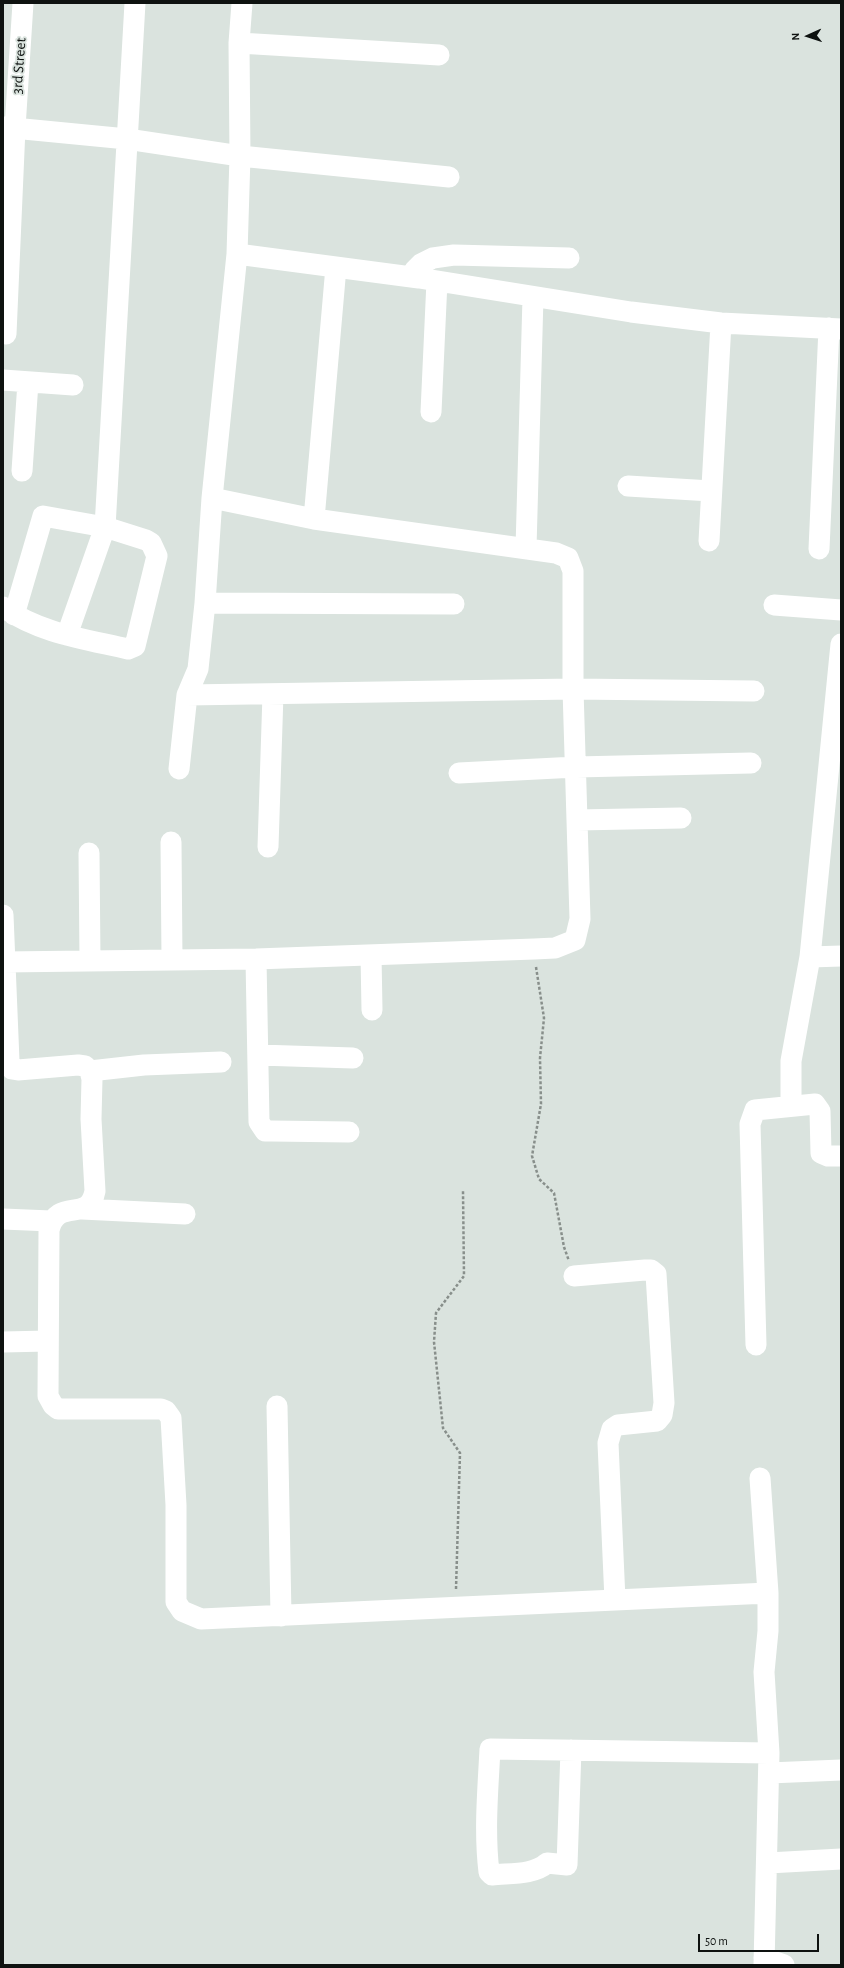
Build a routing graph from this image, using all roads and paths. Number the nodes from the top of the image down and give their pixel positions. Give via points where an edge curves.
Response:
1 (23, 3) edge
2 (135, 3) edge
3 (242, 3) edge
4 (240, 43) junction
5 (439, 55) dead end
6 (9, 128) edge
7 (127, 139) junction
8 (240, 156) junction
9 (449, 177) dead end
10 (237, 254) junction
11 (568, 258) dead end
12 (336, 267) junction
13 (411, 277) junction
14 (437, 281) junction
15 (532, 297) junction
16 (721, 323) junction
17 (835, 328) edge
18 (6, 334) dead end
19 (3, 380) edge
20 (28, 382) junction
21 (73, 385) dead end
22 (431, 412) dead end
23 (22, 471) dead end
24 (628, 486) dead end
25 (711, 491) junction
26 (212, 498) junction
27 (314, 519) junction
28 (105, 527) junction
29 (709, 541) dead end
30 (526, 548) junction
31 (819, 549) dead end
32 (205, 603) junction
33 (454, 604) dead end
34 (774, 606) dead end
35 (841, 610) edge
36 (8, 611) edge
37 (67, 635) junction
38 (841, 644) edge
39 (573, 690) junction
40 (754, 691) dead end
41 (272, 694) junction
42 (187, 695) junction
43 (751, 763) dead end
44 (576, 767) junction
45 (179, 769) dead end
46 (459, 773) dead end
47 (681, 818) dead end
48 (577, 820) junction
49 (171, 842) dead end
50 (268, 847) dead end
51 (89, 853) dead end
52 (3, 915) edge
53 (534, 949) junction
54 (370, 955) junction
55 (841, 956) edge
56 (810, 957) junction
57 (256, 959) junction
58 (90, 960) junction
59 (172, 960) junction
60 (4, 962) edge
61 (372, 1010) dead end
62 (258, 1055) junction
63 (353, 1058) dead end
64 (221, 1062) dead end
65 (90, 1071) junction
66 (792, 1105) junction
67 (349, 1132) dead end
68 (841, 1156) edge
69 (464, 1191) dead end
70 (82, 1209) junction
71 (185, 1214) dead end
72 (3, 1219) edge
73 (51, 1221) junction
74 (574, 1276) joint
75 (48, 1341) junction
76 (3, 1342) edge
77 (756, 1345) dead end
78 (277, 1406) dead end
79 (760, 1478) dead end
80 (768, 1593) junction
81 (615, 1600) junction
82 (455, 1607) junction
83 (281, 1616) junction
84 (571, 1750) junction
85 (769, 1763) junction
86 (841, 1770) edge
87 (841, 1859) edge
88 (768, 1863) junction
89 (764, 1961) edge
90 (784, 1965) edge

1 - 6 street, 3rd Street
2 - 7 street
3 - 4 street
4 - 5 street
4 - 8 street
6 - 7 street
6 - 18 street, 3rd Street
7 - 8 street
7 - 28 street
8 - 9 street
8 - 10 street
10 - 12 street
10 - 26 street
11 - 13 street via 433,258 421,264
12 - 13 street
12 - 27 street
13 - 14 street
14 - 15 street
14 - 22 street
15 - 16 street
15 - 30 street
16 - 17 street
16 - 25 street
17 - 31 street
19 - 20 street
20 - 21 street
20 - 23 street
24 - 25 street
25 - 29 street
26 - 27 street
26 - 32 street
27 - 30 street
28 - 36 street via 43,516
28 - 37 street
28 - 37 street via 146,540 151,543 157,556 135,646 128,649
30 - 39 street via 556,553 568,558 573,571
32 - 33 street
32 - 42 street via 198,669
34 - 35 street
36 - 37 street via 38,627
38 - 56 street
39 - 40 street
39 - 41 street
39 - 44 street
41 - 42 street
41 - 50 street
42 - 45 street
43 - 44 street
44 - 46 street
44 - 48 street
47 - 48 street
48 - 53 street via 580,919 575,940 555,948
49 - 59 street
51 - 58 street
52 - 60 street
53 - 54 street
53 - 74 path via 544,1018 540,1058 541,1104 532,1156 539,1179 554,1193 564,1247
54 - 57 street
54 - 61 street
55 - 56 street
56 - 66 street via 791,1061
57 - 59 street
57 - 62 street
58 - 59 street
58 - 60 street
60 - 65 street via 9,1061 12,1069 78,1065 85,1066
62 - 63 street
62 - 67 street via 259,1122 265,1131
64 - 65 street via 144,1064
65 - 70 street via 95,1191 94,1199
66 - 68 street via 815,1104 820,1111 821,1153
66 - 77 street via 755,1110 750,1124
69 - 82 path via 464,1276 436,1313 434,1342 443,1428 460,1453
70 - 71 street
70 - 73 street via 59,1213
72 - 73 street
73 - 75 street
74 - 81 street via 645,1270 651,1270 656,1274 664,1403 662,1415 657,1421 618,1425 612,1429 608,1443
75 - 76 street
75 - 83 street via 48,1396 52,1405 58,1409 161,1409 171,1418 176,1505 176,1602 182,1611 200,1619
78 - 83 street
79 - 80 street
80 - 81 street
80 - 85 street via 764,1672
81 - 82 street
82 - 83 street
84 - 84 street via 490,1749 487,1831 488,1865 492,1874 531,1871 540,1869 547,1863 567,1865
84 - 85 street
85 - 86 street
85 - 88 street
87 - 88 street
88 - 89 street
89 - 90 street

